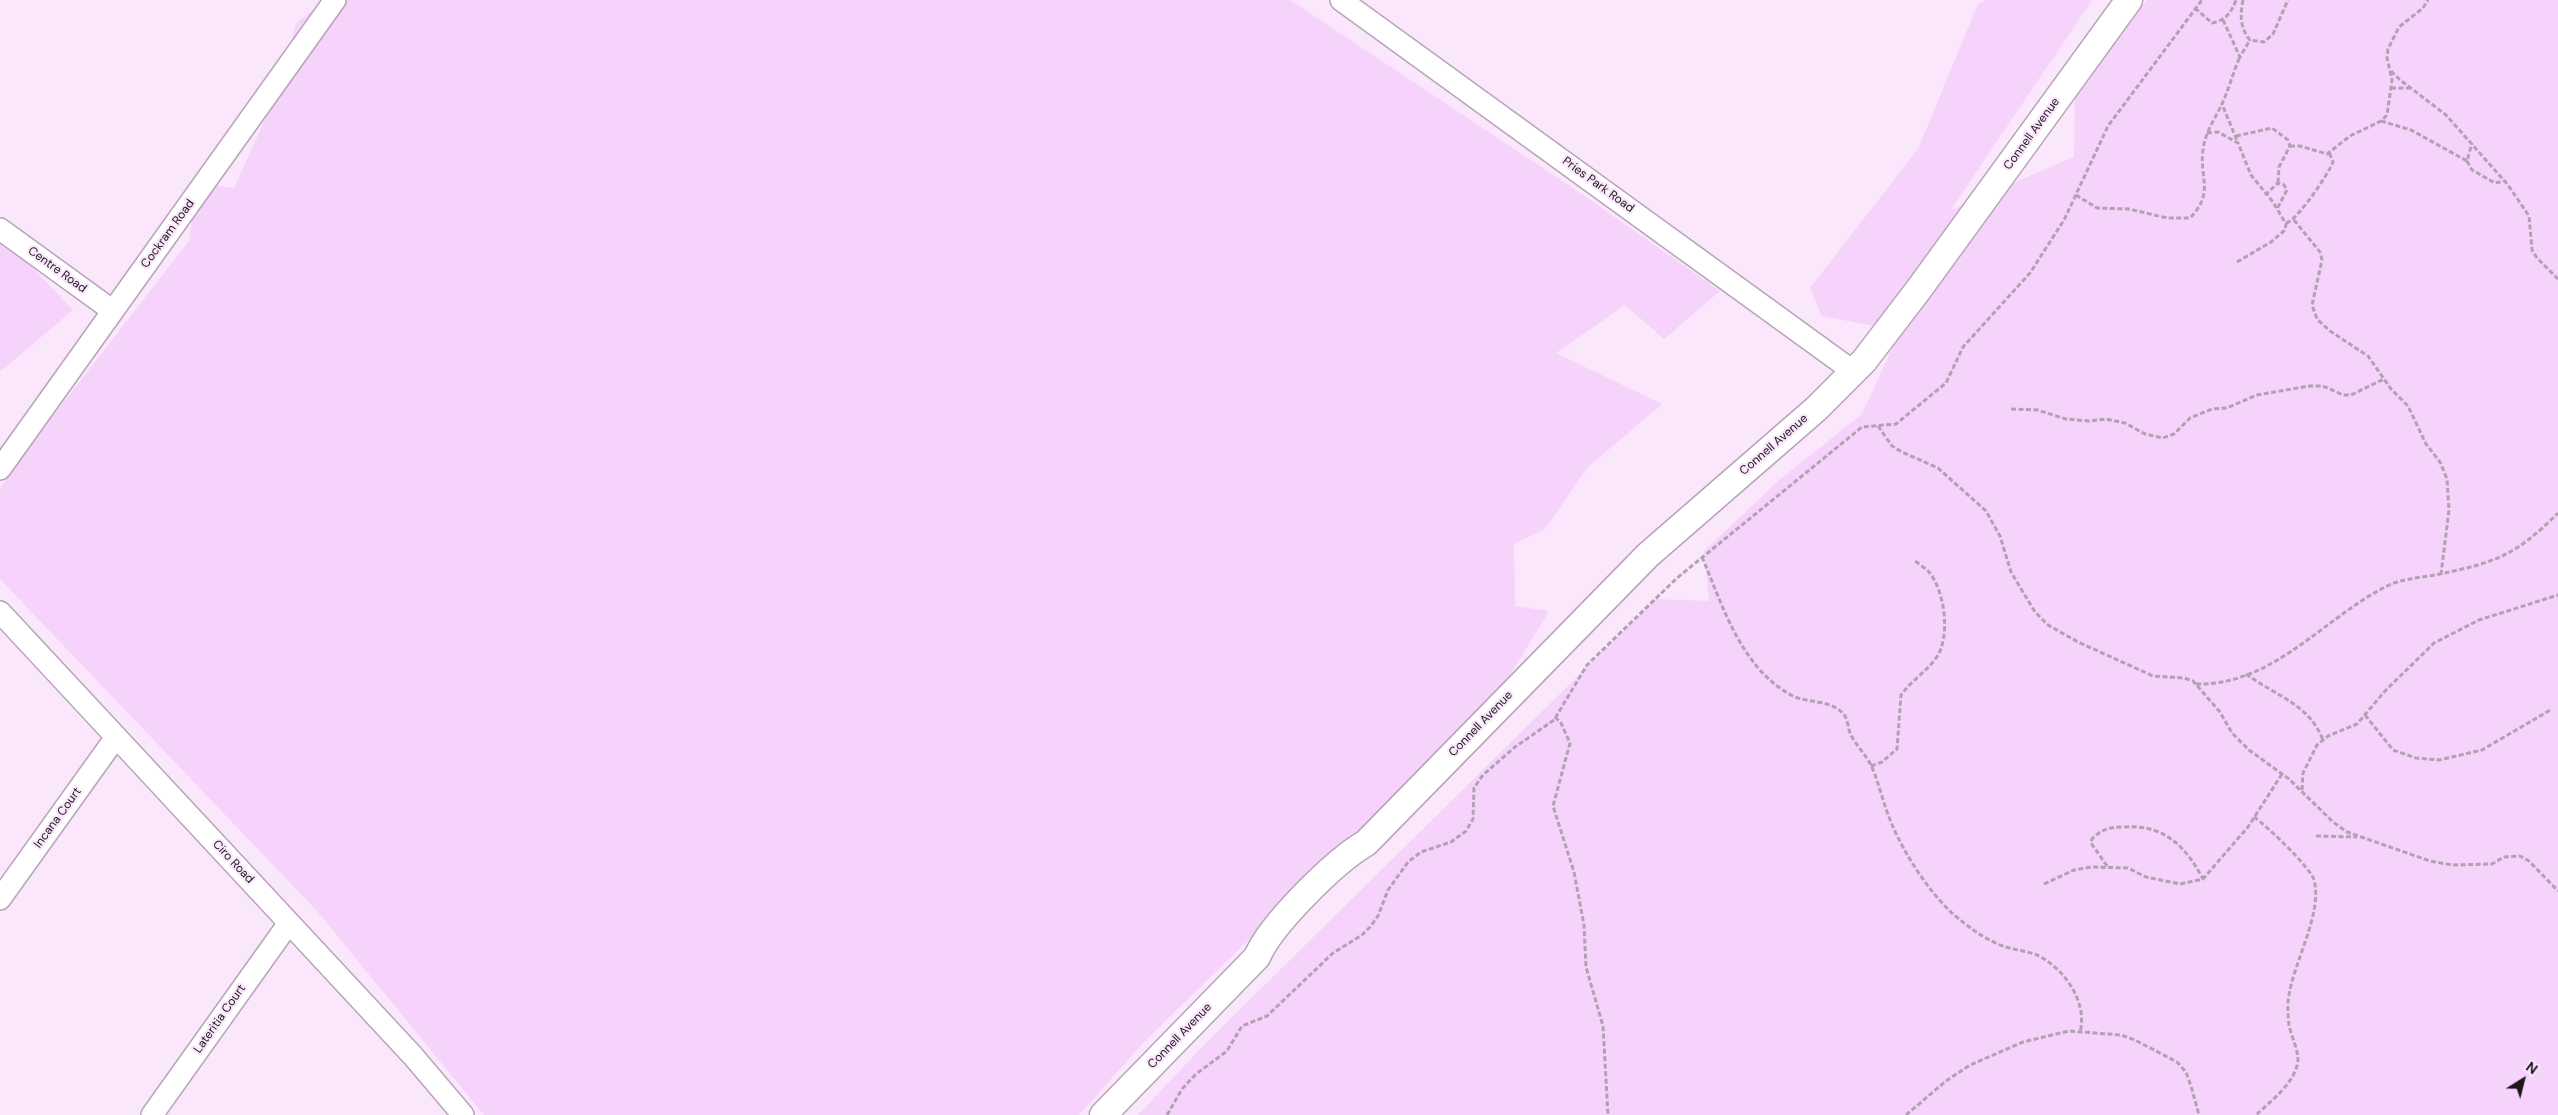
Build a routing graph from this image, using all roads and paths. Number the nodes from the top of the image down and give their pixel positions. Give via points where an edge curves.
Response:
1 (335, 0) edge
2 (1341, 0) edge
3 (2129, 0) edge
4 (2202, 0) edge
5 (2236, 0) edge
6 (2243, 0) edge
7 (2288, 0) edge
8 (2428, 0) edge
9 (2195, 8) junction
10 (2223, 20) junction
11 (2250, 40) junction
12 (2240, 57) junction
13 (2391, 70) junction
14 (2391, 88) junction
15 (2410, 88) junction
16 (2222, 104) junction
17 (2380, 121) junction
18 (2207, 133) junction
19 (2236, 136) junction
20 (2238, 143) junction
21 (2472, 143) junction
22 (2290, 146) junction
23 (2329, 152) junction
24 (2467, 161) junction
25 (2504, 180) junction
26 (2278, 182) junction
27 (2076, 195) junction
28 (2265, 195) junction
29 (2277, 209) junction
30 (2294, 220) junction
31 (2286, 224) junction
32 (0, 229) edge
33 (2237, 262) dead end
34 (2558, 280) edge
35 (113, 311) junction
36 (1854, 372) junction
37 (2384, 379) junction
38 (2011, 409) dead end
39 (1878, 426) junction
40 (0, 469) edge
41 (2558, 513) edge
42 (1702, 557) junction
43 (1914, 560) dead end
44 (2441, 574) junction
45 (2558, 595) edge
46 (0, 612) edge
47 (2246, 674) junction
48 (2195, 684) junction
49 (2552, 709) dead end
50 (2365, 715) junction
51 (1555, 717) junction
52 (116, 737) junction
53 (2323, 740) junction
54 (1871, 766) junction
55 (2282, 774) junction
56 (2302, 790) junction
57 (2254, 817) junction
58 (2316, 836) dead end
59 (2358, 837) junction
60 (2107, 866) junction
61 (2203, 879) junction
62 (2044, 884) dead end
63 (2558, 891) edge
64 (0, 899) edge
65 (289, 922) junction
66 (2080, 1032) junction
67 (152, 1115) edge
68 (463, 1115) edge
69 (1103, 1115) edge
70 (1167, 1115) edge
71 (1608, 1115) edge
72 (1906, 1115) edge
73 (2198, 1115) edge
74 (2256, 1115) edge

1 - 35 street, Cockram Road
2 - 36 street, Pries Park Road
3 - 36 street, Connell Avenue via 1919,289
4 - 9 path
5 - 10 path
6 - 11 path via 2243,32
7 - 11 path via 2273,34 2264,42
8 - 13 path via 2399,27 2394,36 2387,58
9 - 10 path via 2212,23
9 - 27 path via 2108,126
10 - 12 path
11 - 12 path
12 - 16 path
13 - 14 path
13 - 15 path
14 - 15 path
14 - 17 path via 2387,115
15 - 21 path via 2446,115
16 - 18 path
16 - 19 path
17 - 23 path via 2350,136
17 - 24 path via 2411,130
18 - 20 path via 2218,132
18 - 27 path via 2203,150 2205,187 2201,206 2190,218 2167,218 2129,208 2097,208
19 - 20 path
19 - 22 path via 2272,128 2288,140
20 - 28 path via 2251,175
21 - 24 path
21 - 25 path
22 - 23 path
22 - 26 path via 2279,167
23 - 30 path via 2333,162 2330,172
24 - 25 path via 2472,170 2495,183
25 - 34 path via 2529,216 2532,250
26 - 28 path
26 - 29 path via 2287,190
27 - 39 path via 2030,273 1963,347 1946,383 1896,424
28 - 29 path
29 - 31 path
30 - 31 path
30 - 37 path via 2320,252 2322,260 2312,305 2317,319 2368,356
31 - 33 path via 2286,230 2271,242
32 - 35 street, Centre Road
35 - 40 street, Cockram Road
36 - 69 street, Connell Avenue via 1648,555 1366,843 1358,858 1310,911 1274,947 1257,957
37 - 38 path via 2351,396 2323,386 2257,395 2190,418 2174,434 2162,438 2106,419 2089,422 2037,410
37 - 44 path via 2408,406 2447,479 2449,510
39 - 42 path via 1862,427
39 - 48 path via 1892,446 1938,468 1977,500 1992,519 2015,580 2035,612 2048,625 2153,676 2184,678
41 - 44 path via 2506,556
42 - 51 path via 1587,665
42 - 54 path via 1727,616 1751,658 1780,687 1794,696 1834,706 1840,711
43 - 54 path via 1929,573 1940,592 1944,635 1938,656 1901,695 1897,749 1882,762
44 - 47 path via 2402,580 2384,588 2338,617 2298,648
45 - 50 path via 2479,620 2434,643
46 - 52 street, Ciro Road
47 - 48 path via 2212,684
47 - 53 path via 2305,712 2317,724
48 - 55 path via 2248,750
49 - 50 path via 2482,750 2439,760 2416,758 2393,750
50 - 53 path via 2357,724
51 - 70 path via 1483,775 1474,788 1473,819 1466,831 1452,842 1421,852 1408,862 1388,890 1370,927 1332,953 1267,1016 1242,1026 1227,1051 1196,1074
51 - 71 path via 1570,743 1553,806 1574,872 1584,925 1586,968 1603,1026
52 - 64 street, Incana Court
52 - 65 street, Ciro Road
53 - 56 path via 2317,745 2303,774
54 - 66 path via 1892,824 1933,894 1977,934 2012,951 2037,955 2065,978 2080,1005 2083,1021
55 - 56 path
55 - 57 path
56 - 59 path via 2333,822
57 - 61 path
57 - 74 path via 2275,834 2309,872 2314,879 2316,893 2314,912 2288,997 2288,1015 2298,1064 2292,1078
58 - 59 path
59 - 63 path via 2452,865 2492,864 2504,857 2520,856
60 - 61 path via 2128,868 2146,877 2172,883
60 - 61 path via 2091,844 2092,839 2106,828 2142,826 2164,834 2179,845
60 - 62 path via 2074,870
65 - 67 street, Lateritia Court
65 - 68 street, Ciro Road
66 - 72 path via 2069,1031 2023,1042 1970,1065
66 - 73 path via 2128,1038 2177,1062 2186,1072

